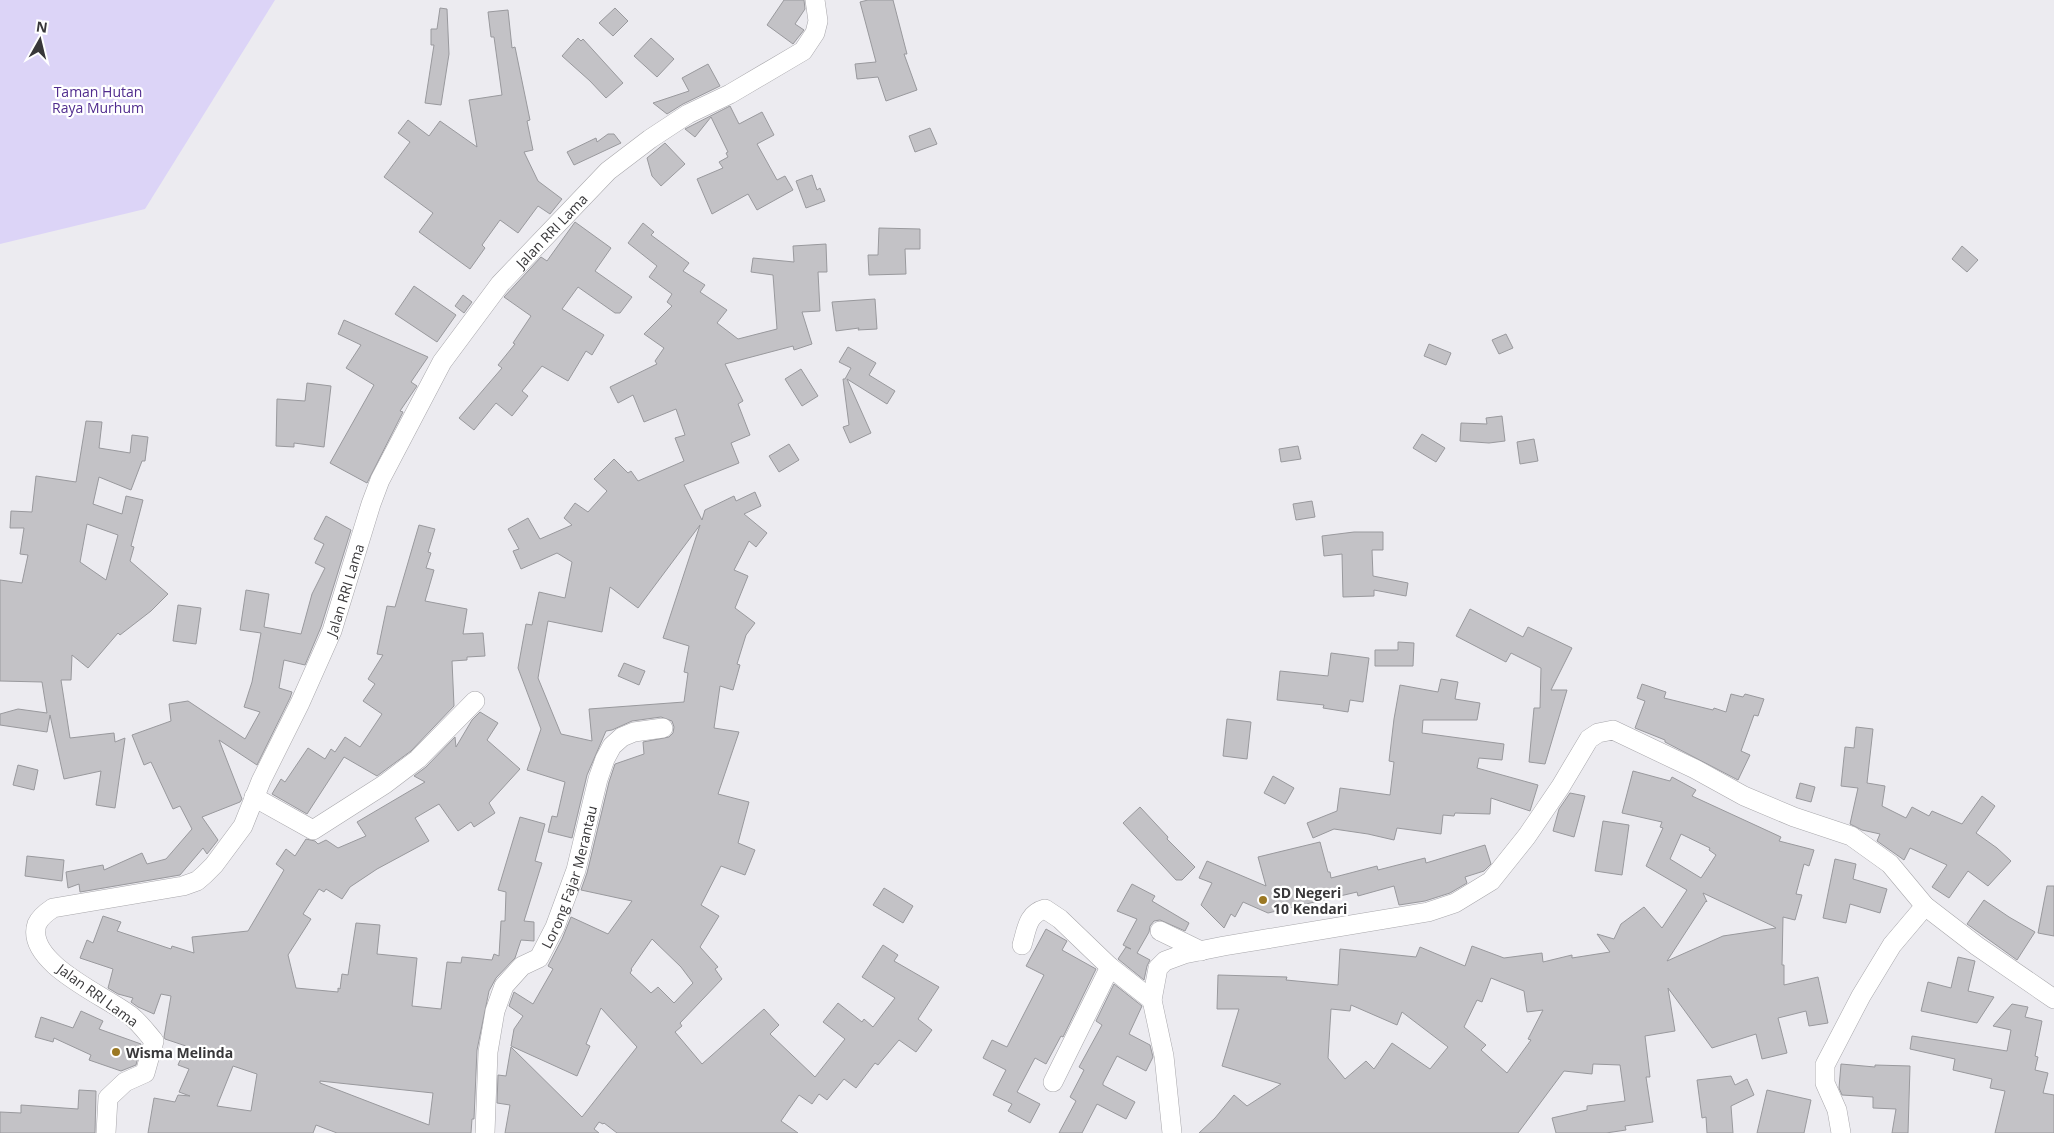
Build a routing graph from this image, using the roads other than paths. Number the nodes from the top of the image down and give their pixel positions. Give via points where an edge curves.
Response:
1 (815, 0) edge
2 (475, 701) dead end
3 (663, 728) dead end
4 (254, 797) junction
5 (1925, 906) junction
6 (1160, 930) dead end
7 (1022, 945) dead end
8 (1201, 951) junction
9 (1110, 967) junction
10 (2054, 999) edge
11 (1152, 1000) junction
12 (1053, 1082) dead end
13 (106, 1133) edge
14 (485, 1133) edge
15 (1172, 1133) edge
16 (1841, 1133) edge

1 - 4 street, Jalan RRI Lama via 818,21 815,33 803,51 730,94 688,114 608,171 500,284 442,362 380,480 329,639
2 - 4 street via 418,759 313,830
3 - 14 street, Lorong Fajar Merantau via 634,732 612,746 598,779 576,870 554,927 539,958 522,966 501,993 488,1052
4 - 13 street, Jalan RRI Lama via 243,826 231,844 197,881 53,908 37,924 39,946 59,968 131,1016 154,1041 144,1073 125,1082 108,1098
5 - 8 street via 1890,864 1851,836 1744,796 1687,764 1613,730 1589,739 1532,829 1491,881 1455,903 1428,912
5 - 10 street
5 - 16 street via 1892,945 1825,1065 1826,1083 1837,1110
6 - 8 street
7 - 9 street via 1031,915 1045,909 1060,918
8 - 11 street via 1165,961 1158,968
9 - 11 street
9 - 12 street
11 - 15 street via 1164,1056

